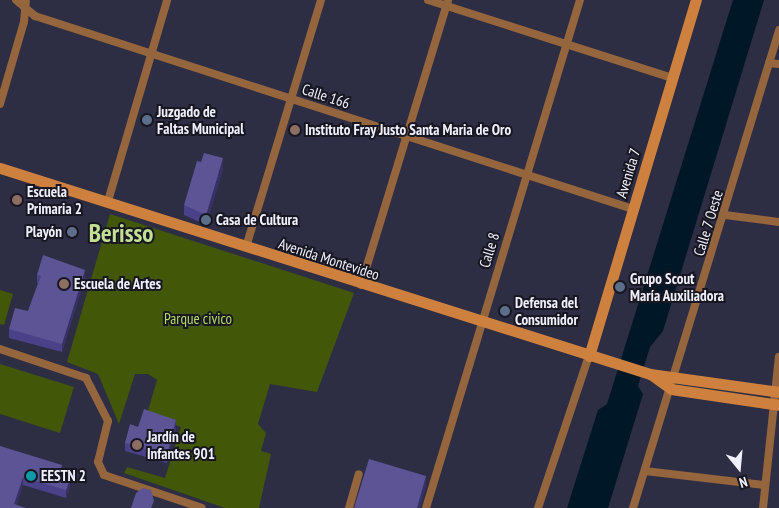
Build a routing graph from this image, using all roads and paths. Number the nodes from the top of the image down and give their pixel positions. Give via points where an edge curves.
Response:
1 (16, 0) edge
2 (167, 0) edge
3 (321, 0) edge
4 (428, 0) edge
5 (580, 0) edge
6 (696, 0) edge
7 (448, 3) edge
8 (25, 4) edge
9 (779, 30) edge
10 (567, 43) junction
11 (152, 54) junction
12 (769, 63) junction
13 (779, 64) edge
14 (673, 78) junction
15 (291, 99) junction
16 (0, 104) edge
17 (406, 136) junction
18 (0, 168) edge
19 (526, 172) junction
20 (108, 201) junction
21 (633, 209) junction
22 (725, 215) junction
23 (779, 222) edge
24 (246, 247) junction
25 (361, 285) junction
26 (481, 323) junction
27 (0, 349) edge
28 (589, 356) junction
29 (779, 357) edge
30 (650, 374) junction
31 (676, 377) junction
32 (672, 388) junction
33 (777, 392) edge
34 (777, 405) edge
35 (645, 471) junction
36 (359, 474) dead end
37 (765, 485) junction
38 (202, 508) edge
39 (349, 508) edge
40 (426, 508) edge
41 (538, 508) edge
42 (633, 508) edge
43 (763, 508) edge

1 - 8 street, Calle 166
2 - 11 street
3 - 15 street
4 - 7 street
5 - 10 street, Calle 8
6 - 14 main road, Avenida 7
7 - 10 street
7 - 17 street
8 - 11 street, Calle 166 via 35,16
8 - 16 street
9 - 12 street, Calle 7 Oeste
10 - 14 street
10 - 19 street, Calle 8
11 - 15 street, Calle 166
11 - 20 street
12 - 13 street
12 - 22 street, Calle 7 Oeste
14 - 21 main road, Avenida 7
15 - 17 street, Calle 166
15 - 24 street
17 - 19 street, Calle 166
17 - 25 street
18 - 20 main road, Avenida Montevideo
19 - 21 street, Calle 166
19 - 26 street, Calle 8
20 - 24 main road, Avenida Montevideo
21 - 28 main road, Avenida 7
22 - 23 street
22 - 31 street, Calle 7 Oeste
24 - 25 main road, Avenida Montevideo
25 - 26 main road, Avenida Montevideo
26 - 28 main road, Avenida Montevideo
26 - 40 street, Calle 8
27 - 38 street via 86,378 108,421 98,462 104,474
28 - 30 main road, Avenida Montevideo
28 - 41 street
29 - 33 street
30 - 31 main road, Avenida Montevideo
30 - 32 main road, Avenida Montevideo
31 - 32 street, Calle 7 Oeste
31 - 33 main road, Avenida Montevideo
32 - 34 main road, Avenida Montevideo
32 - 35 street, Calle 7 Oeste
33 - 34 street
34 - 37 street
35 - 37 street
35 - 42 street, Calle 7 Oeste
36 - 39 street
37 - 43 street

